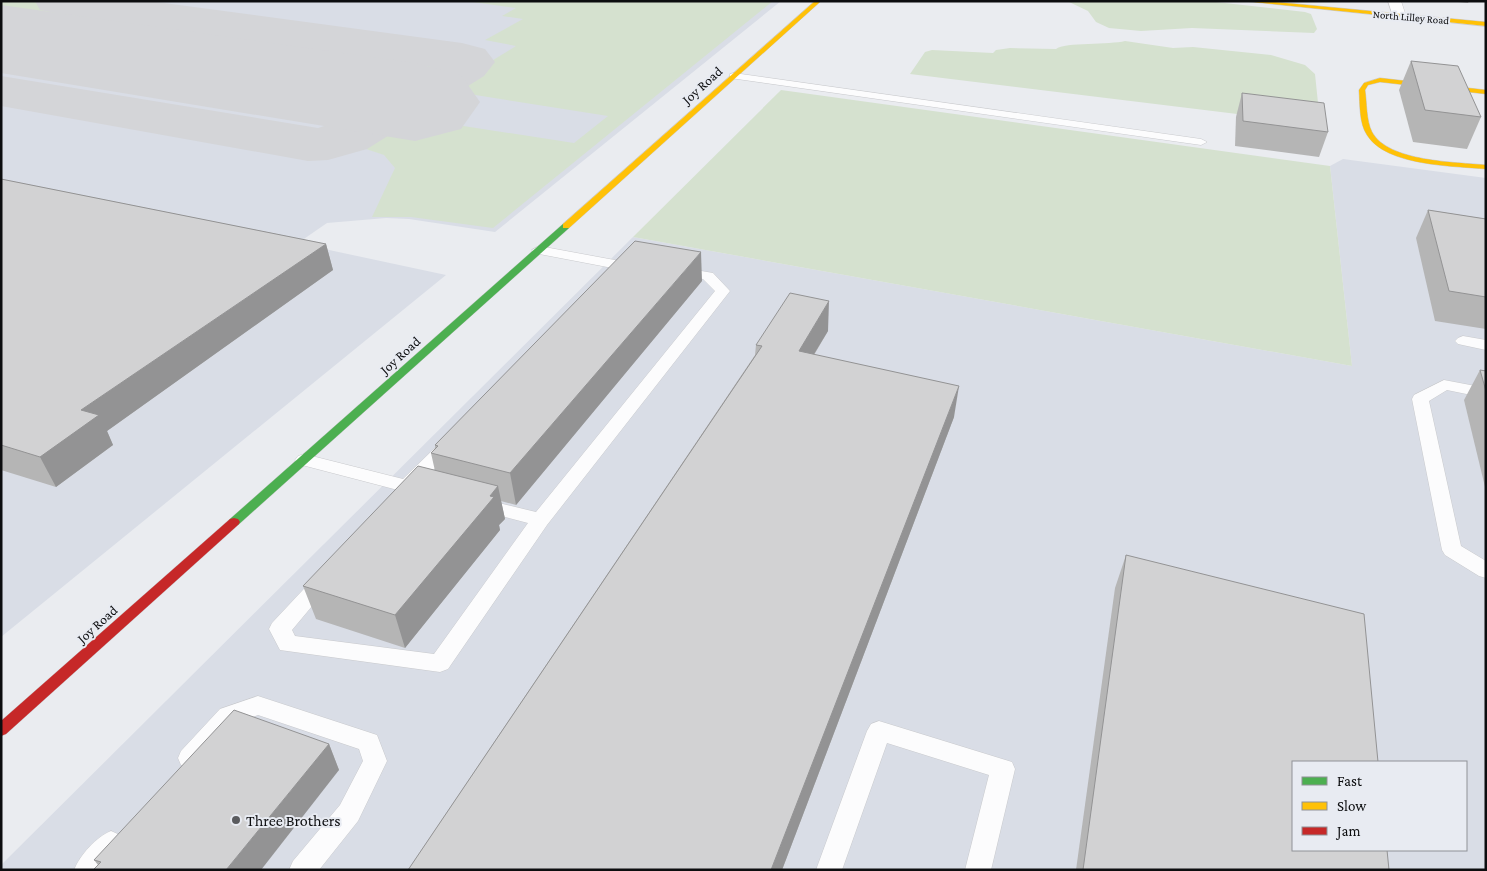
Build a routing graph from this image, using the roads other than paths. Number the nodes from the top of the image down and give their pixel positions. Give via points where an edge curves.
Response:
1 (818, 1) edge
2 (1247, 1) edge
3 (1394, 1) edge
4 (1399, 16) junction
5 (1486, 24) edge
6 (734, 76) junction
7 (1486, 92) edge
8 (1201, 142) dead end
9 (1486, 166) edge
10 (539, 250) junction
11 (646, 264) edge
12 (623, 266) junction
13 (664, 268) edge
14 (609, 280) edge
15 (1463, 341) dead end
16 (1486, 345) edge
17 (1486, 394) edge
18 (463, 430) edge
19 (304, 460) junction
20 (401, 494) junction
21 (436, 494) edge
22 (464, 501) edge
23 (540, 520) junction
24 (337, 565) edge
25 (1486, 571) edge
26 (1, 730) edge
27 (174, 775) edge
28 (128, 826) edge
29 (87, 870) edge
30 (302, 870) edge
31 (829, 870) edge
32 (978, 870) edge

1 - 6 street, Joy Road
2 - 4 street, North Lilley Road
3 - 4 street
4 - 5 street, North Lilley Road
6 - 8 lane
6 - 10 street, Joy Road
7 - 9 street via 1380,80 1366,84 1362,90 1369,134 1379,145 1404,155
10 - 12 lane
10 - 19 street, Joy Road
11 - 12 lane via 628,261
12 - 14 lane
13 - 23 lane via 708,276 722,291
15 - 16 lane
17 - 25 lane via 1444,385 1420,399 1452,550
18 - 20 lane
19 - 20 lane
19 - 26 street, Joy Road
20 - 21 lane
22 - 23 lane
23 - 24 lane via 440,663 288,644 280,630
27 - 30 lane via 228,716 258,705 369,742 375,761 349,813
28 - 29 lane
31 - 32 lane via 879,730 1003,769

